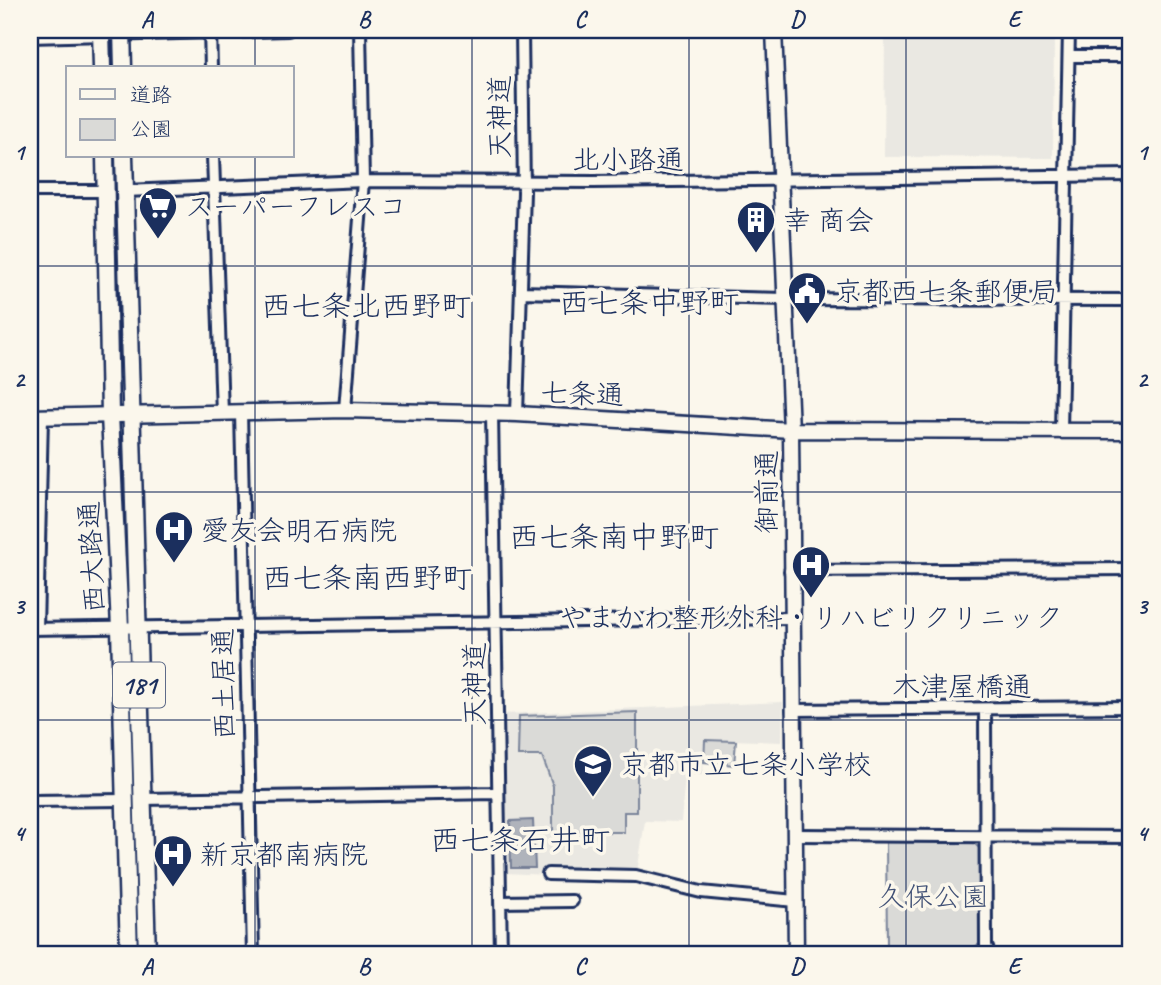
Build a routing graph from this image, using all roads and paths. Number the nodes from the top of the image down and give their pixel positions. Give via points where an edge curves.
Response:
1 (288, 30) edge
2 (360, 30) edge
3 (522, 30) edge
4 (774, 30) edge
5 (1069, 30) edge
6 (210, 31) edge
7 (101, 32) edge
8 (122, 32) edge
9 (30, 37) edge
10 (1069, 56) junction
11 (1131, 56) edge
12 (102, 66) edge
13 (123, 66) edge
14 (211, 66) edge
15 (105, 158) edge
16 (124, 158) edge
17 (213, 158) edge
18 (1131, 175) edge
19 (1065, 176) junction
20 (363, 180) junction
21 (780, 180) junction
22 (523, 181) junction
23 (214, 187) junction
24 (30, 191) edge
25 (106, 191) junction
26 (125, 191) junction
27 (521, 292) junction
28 (785, 299) junction
29 (1064, 300) junction
30 (1131, 300) edge
31 (345, 410) junction
32 (222, 412) junction
33 (241, 412) junction
34 (492, 413) junction
35 (131, 414) junction
36 (517, 414) junction
37 (110, 415) junction
38 (36, 417) edge
39 (791, 430) junction
40 (1061, 431) junction
41 (1131, 431) edge
42 (1131, 569) edge
43 (790, 572) junction
44 (791, 618) junction
45 (497, 624) junction
46 (244, 627) junction
47 (120, 628) junction
48 (137, 628) junction
49 (33, 629) edge
50 (1131, 707) edge
51 (985, 709) junction
52 (792, 710) junction
53 (497, 793) junction
54 (248, 797) junction
55 (143, 799) junction
56 (125, 800) junction
57 (30, 801) edge
58 (794, 835) junction
59 (985, 836) junction
60 (1131, 838) edge
61 (548, 874) dead end
62 (572, 901) dead end
63 (795, 901) junction
64 (500, 902) junction
65 (129, 955) edge
66 (147, 955) edge
67 (253, 955) edge
68 (501, 955) edge
69 (796, 955) edge
70 (990, 955) edge

1 - 6 street
2 - 20 street
3 - 22 street, 天神道
4 - 21 main road, 御前通
5 - 10 street
6 - 8 street
6 - 14 street
7 - 8 street
7 - 9 street
7 - 12 main road
8 - 13 main road
10 - 11 street
10 - 19 street
15 - 25 main road, 西大路通 / 181
16 - 26 main road, 西大路通 / 181
17 - 23 street
18 - 19 street, 北小路通
19 - 21 street, 北小路通
19 - 29 street
20 - 22 street, 北小路通
20 - 23 street, 北小路通
20 - 31 street
21 - 22 street, 北小路通
21 - 28 main road, 御前通
22 - 27 street, 天神道
23 - 26 street, 北小路通
23 - 32 street
24 - 25 street
25 - 37 main road, 西大路通 / 181
26 - 35 main road, 西大路通 / 181
27 - 28 street
27 - 36 street, 天神道
28 - 29 street
28 - 39 main road, 御前通
29 - 30 street
29 - 40 street
31 - 33 main road, 七条通
31 - 34 main road, 七条通
32 - 33 main road, 七条通
32 - 35 main road, 七条通
33 - 46 street, 西土居通
34 - 36 main road, 七条通
34 - 45 street, 天神道
35 - 37 main road, 七条通
35 - 48 main road, 西大路通 / 181
36 - 39 main road, 七条通
37 - 38 main road, 七条通
37 - 47 main road, 西大路通 / 181
38 - 49 street
39 - 40 main road, 七条通
39 - 43 main road, 御前通
40 - 41 main road, 七条通
42 - 43 street
43 - 44 main road, 御前通
44 - 45 street
44 - 52 main road, 御前通
45 - 46 street
45 - 53 street, 天神道
46 - 48 street
46 - 54 street, 西土居通
47 - 48 street
47 - 49 street
47 - 56 main road, 西大路通 / 181
48 - 55 main road, 西大路通 / 181
50 - 51 street, 木津屋橋通
51 - 52 street, 木津屋橋通
51 - 59 street
52 - 58 main road, 御前通
53 - 54 street
53 - 64 street, 天神道
54 - 55 street
54 - 67 street, 西土居通
55 - 66 main road, 西大路通 / 181
56 - 57 street
56 - 65 main road, 西大路通 / 181
58 - 59 street
58 - 63 main road, 御前通
59 - 60 street
59 - 70 street via 986,946
61 - 63 street via 636,876 701,892
62 - 64 street
63 - 69 main road, 御前通
64 - 68 street, 天神道

